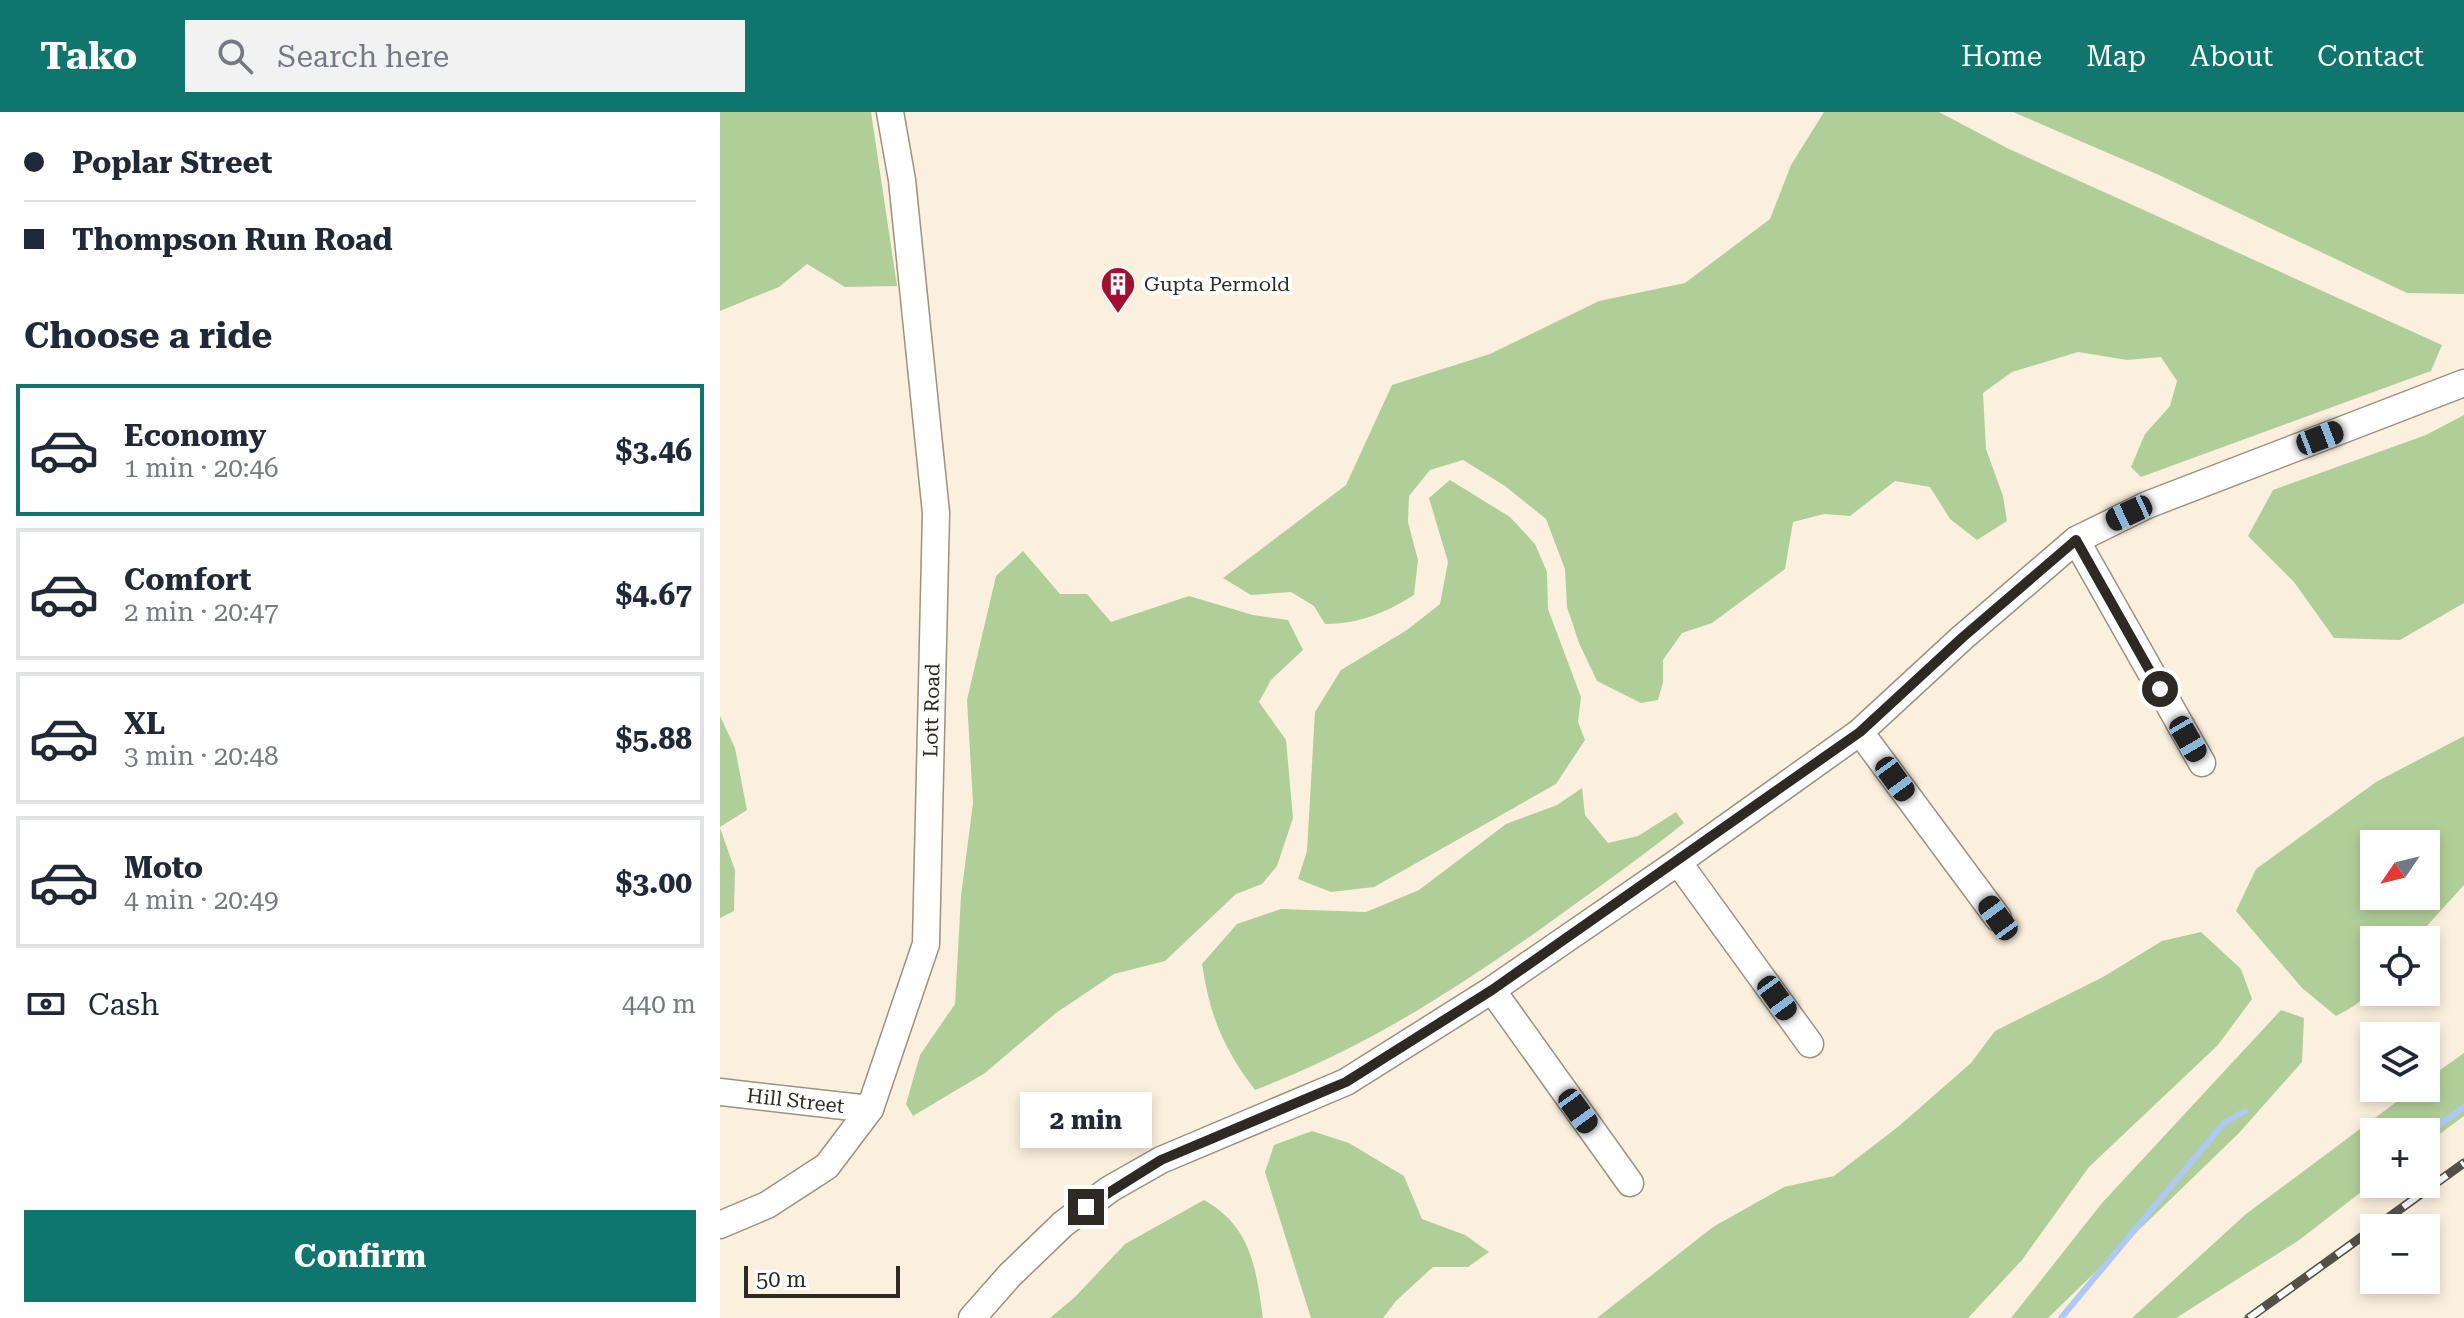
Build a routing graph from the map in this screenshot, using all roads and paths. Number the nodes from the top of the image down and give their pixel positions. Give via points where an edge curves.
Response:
1 (890, 112) edge
2 (2464, 383) edge
3 (2076, 540) junction
4 (1860, 732) junction
5 (2202, 763) dead end
6 (1678, 862) junction
7 (1998, 918) dead end
8 (1492, 990) junction
9 (1810, 1044) dead end
10 (720, 1092) edge
11 (870, 1109) junction
12 (1630, 1183) dead end
13 (720, 1225) edge
14 (972, 1318) edge

1 - 11 street, Lott Road via 902,180 936,513 926,944
2 - 3 street via 2147,505
3 - 4 street
3 - 5 street
4 - 6 street
4 - 7 street
6 - 8 street
6 - 9 street
8 - 12 street
8 - 14 street via 1346,1082 1161,1160 1110,1189 1063,1224
10 - 11 street, Hill Street
11 - 13 street, Lott Road via 827,1166 767,1205

